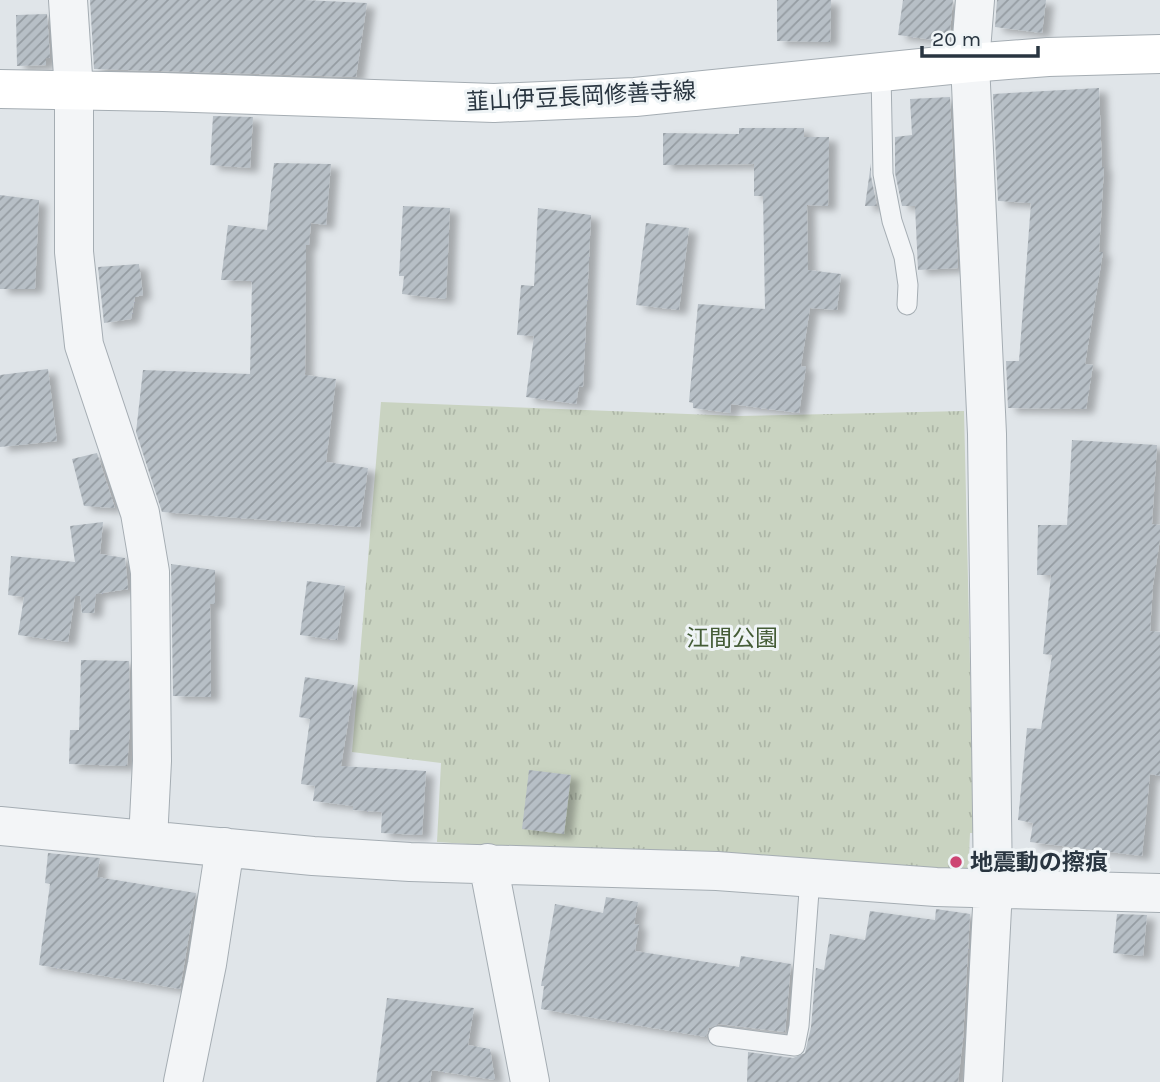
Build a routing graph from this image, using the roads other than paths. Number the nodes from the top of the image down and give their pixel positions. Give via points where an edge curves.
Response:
1 (68, 0) edge
2 (975, 0) edge
3 (1160, 54) edge
4 (970, 63) junction
5 (881, 73) junction
6 (0, 89) edge
7 (75, 91) junction
8 (907, 305) dead end
9 (0, 826) edge
10 (148, 839) junction
11 (225, 847) junction
12 (488, 863) junction
13 (810, 878) junction
14 (993, 890) junction
15 (1160, 893) edge
16 (718, 1036) dead end
17 (183, 1082) edge
18 (530, 1082) edge
19 (983, 1082) edge

1 - 7 street
2 - 4 street
3 - 4 main road, 韮山伊豆長岡修善寺線
4 - 5 main road, 韮山伊豆長岡修善寺線
4 - 14 street via 987,434
5 - 7 main road, 韮山伊豆長岡修善寺線 via 635,97 494,103
5 - 8 lane via 883,174 904,257
6 - 7 main road, 韮山伊豆長岡修善寺線
7 - 10 street via 74,252 84,345 139,513 150,572
9 - 10 street
10 - 11 street
11 - 12 street via 327,857
11 - 17 street
12 - 13 street
12 - 18 street
13 - 14 street
13 - 16 lane via 795,1046
14 - 15 street
14 - 19 street

